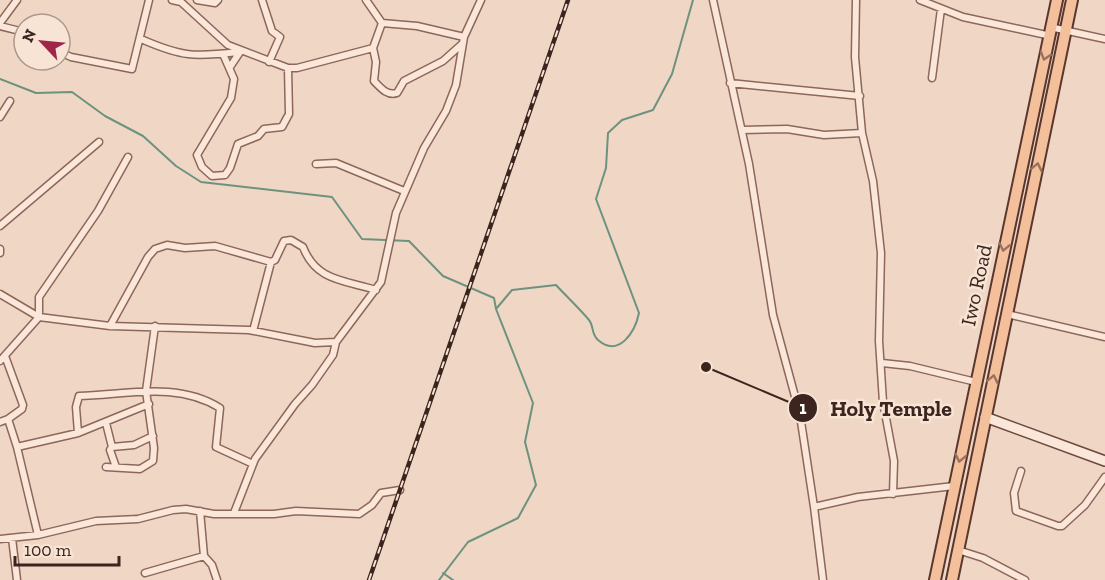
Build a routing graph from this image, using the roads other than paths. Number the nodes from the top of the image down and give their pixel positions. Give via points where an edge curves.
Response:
1 (16, 0) edge
2 (149, 0) edge
3 (172, 0) edge
4 (195, 0) edge
5 (218, 0) edge
6 (262, 0) edge
7 (366, 0) edge
8 (481, 0) edge
9 (713, 0) edge
10 (856, 0) edge
11 (920, 0) edge
12 (1057, 0) edge
13 (1072, 0) edge
14 (184, 1) edge
15 (188, 9) junction
16 (941, 9) junction
17 (382, 23) junction
18 (0, 25) edge
19 (1066, 30) junction
20 (1050, 32) junction
21 (141, 39) junction
22 (1105, 39) edge
23 (463, 40) junction
24 (373, 48) junction
25 (240, 52) junction
26 (223, 54) junction
27 (72, 57) edge
28 (269, 62) junction
29 (230, 67) junction
30 (288, 68) junction
31 (932, 78) dead end
32 (730, 83) junction
33 (860, 96) junction
34 (10, 101) dead end
35 (0, 117) edge
36 (742, 130) junction
37 (862, 133) junction
38 (99, 142) dead end
39 (128, 157) dead end
40 (316, 165) dead end
41 (404, 191) junction
42 (0, 226) edge
43 (271, 262) junction
44 (376, 290) junction
45 (0, 294) edge
46 (1007, 314) junction
47 (39, 317) junction
48 (110, 326) junction
49 (155, 326) junction
50 (253, 330) junction
51 (1105, 338) edge
52 (336, 342) junction
53 (3, 359) edge
54 (882, 363) junction
55 (976, 382) junction
56 (146, 391) junction
57 (149, 404) junction
58 (985, 417) junction
59 (8, 419) junction
60 (0, 422) edge
61 (106, 423) junction
62 (78, 433) junction
63 (153, 436) junction
64 (17, 447) junction
65 (112, 447) junction
66 (1105, 461) edge
67 (253, 464) junction
68 (106, 467) dead end
69 (116, 467) junction
70 (1021, 471) dead end
71 (1105, 477) edge
72 (954, 486) junction
73 (400, 490) dead end
74 (892, 494) junction
75 (814, 507) junction
76 (200, 511) junction
77 (234, 513) junction
78 (38, 535) junction
79 (12, 538) junction
80 (0, 539) edge
81 (958, 550) junction
82 (204, 556) junction
83 (145, 573) dead end
84 (17, 580) edge
85 (217, 580) edge
86 (823, 580) edge
87 (935, 580) edge
88 (952, 580) edge
89 (1025, 580) edge

1 - 18 street
2 - 21 street
3 - 14 street
4 - 5 street
4 - 15 street
6 - 28 street via 272,32 280,37
7 - 17 street
8 - 23 street
9 - 32 street
10 - 33 street via 855,57
11 - 16 street
12 - 20 main road, Iwo Road
13 - 19 main road, Iwo Road
14 - 15 street
15 - 25 street via 218,38
16 - 20 street via 963,17
16 - 31 street
17 - 23 street via 417,26
17 - 24 street
19 - 20 street
19 - 22 street
46 -> 19 main road, Iwo Road
20 -> 55 main road, Iwo Road
21 - 26 street via 176,54
21 - 27 street via 132,69
23 - 24 street via 443,61 405,81 393,94 374,81
23 - 41 street via 456,85 446,111
24 - 30 street
25 - 26 street
25 - 28 street
25 - 29 street
26 - 29 street
28 - 30 street
29 - 30 street via 234,79 231,98 197,155 212,176 225,175 238,144 258,136 264,129 284,124 289,114
32 - 33 street
32 - 36 street
33 - 37 street
34 - 35 street
36 - 37 street
36 - 75 street via 773,315 800,415
37 - 54 street via 879,217 882,267 878,315
38 - 42 street
39 - 47 street via 98,211 39,297
40 - 41 street via 336,163
41 - 44 street via 389,237 386,267
43 - 44 street via 284,241 291,240 303,247 308,261 320,273
43 - 48 street via 215,246 160,247 148,257
43 - 50 street
44 - 52 street
45 - 47 street
46 - 51 street
58 -> 46 main road, Iwo Road
47 - 48 street
47 - 53 street
48 - 49 street
49 - 50 street
49 - 56 street
50 - 52 street via 315,343
52 - 67 street via 333,355
53 - 59 street via 23,405
54 - 55 street
54 - 74 street via 883,402 894,461
55 -> 72 main road, Iwo Road
56 - 57 street
56 - 62 street via 78,396
56 - 67 street via 211,401 220,408 216,447
57 - 61 street
57 - 63 street
58 - 66 street
58 - 81 main road, Iwo Road
59 - 60 street
59 - 64 street
61 - 62 street
61 - 65 street
62 - 64 street
63 - 65 street via 134,445
63 - 69 street via 154,455 148,465 130,470
64 - 78 street
65 - 69 street
67 - 77 street
68 - 69 street
70 - 71 street via 1014,493 1016,511 1058,526 1085,505
72 - 74 street
72 - 87 main road, Iwo Road
73 - 77 street via 381,493 359,514
74 - 75 street
75 - 86 street
76 - 77 street
76 - 78 street via 172,510 138,519 96,520
76 - 82 street
78 - 79 street
79 - 80 street
79 - 84 street
81 - 88 main road, Iwo Road
81 - 89 street
82 - 83 street
82 - 85 street

